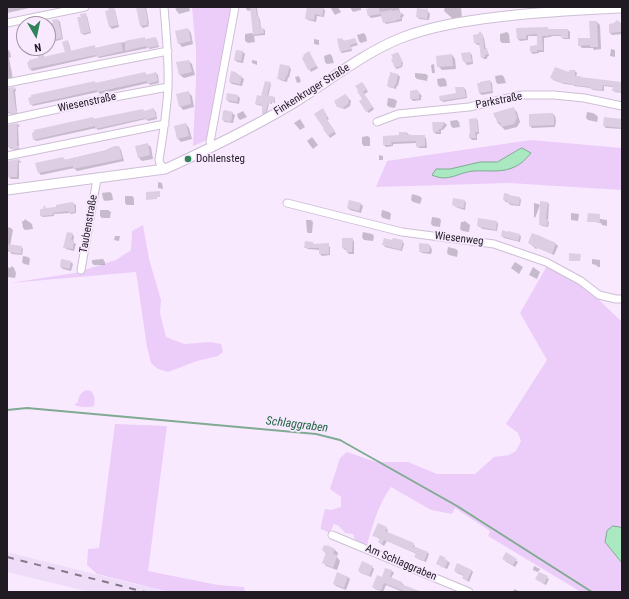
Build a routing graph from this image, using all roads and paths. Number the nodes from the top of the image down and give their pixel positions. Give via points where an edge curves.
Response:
1 (85, 7) edge
2 (164, 7) edge
3 (235, 7) edge
4 (622, 8) edge
5 (7, 23) edge
6 (168, 51) junction
7 (7, 83) edge
8 (168, 87) junction
9 (622, 106) edge
10 (7, 120) edge
11 (377, 122) dead end
12 (165, 124) junction
13 (213, 146) junction
14 (7, 156) edge
15 (164, 169) junction
16 (96, 179) junction
17 (7, 190) edge
18 (287, 203) dead end
19 (81, 270) dead end
20 (622, 299) edge
21 (332, 535) dead end
22 (469, 592) edge

1 - 5 street
2 - 6 street
3 - 13 street via 210,142
4 - 13 street, Finkenkruger Straße via 522,14 436,27 414,34 370,53 273,115
6 - 7 street
6 - 8 street
8 - 10 street, Wiesenstraße
8 - 12 street
9 - 11 street, Parkstraße via 584,98 522,95 469,107 398,114
12 - 14 street
12 - 15 street via 159,160
13 - 15 street, Finkenkruger Straße
15 - 16 street, Finkenkruger Straße
16 - 17 street, Finkenkruger Straße
16 - 19 street, Taubenstraße
18 - 20 street, Wiesenweg via 402,232 494,244 546,262 582,282 599,295
21 - 22 street, Am Schlaggraben

